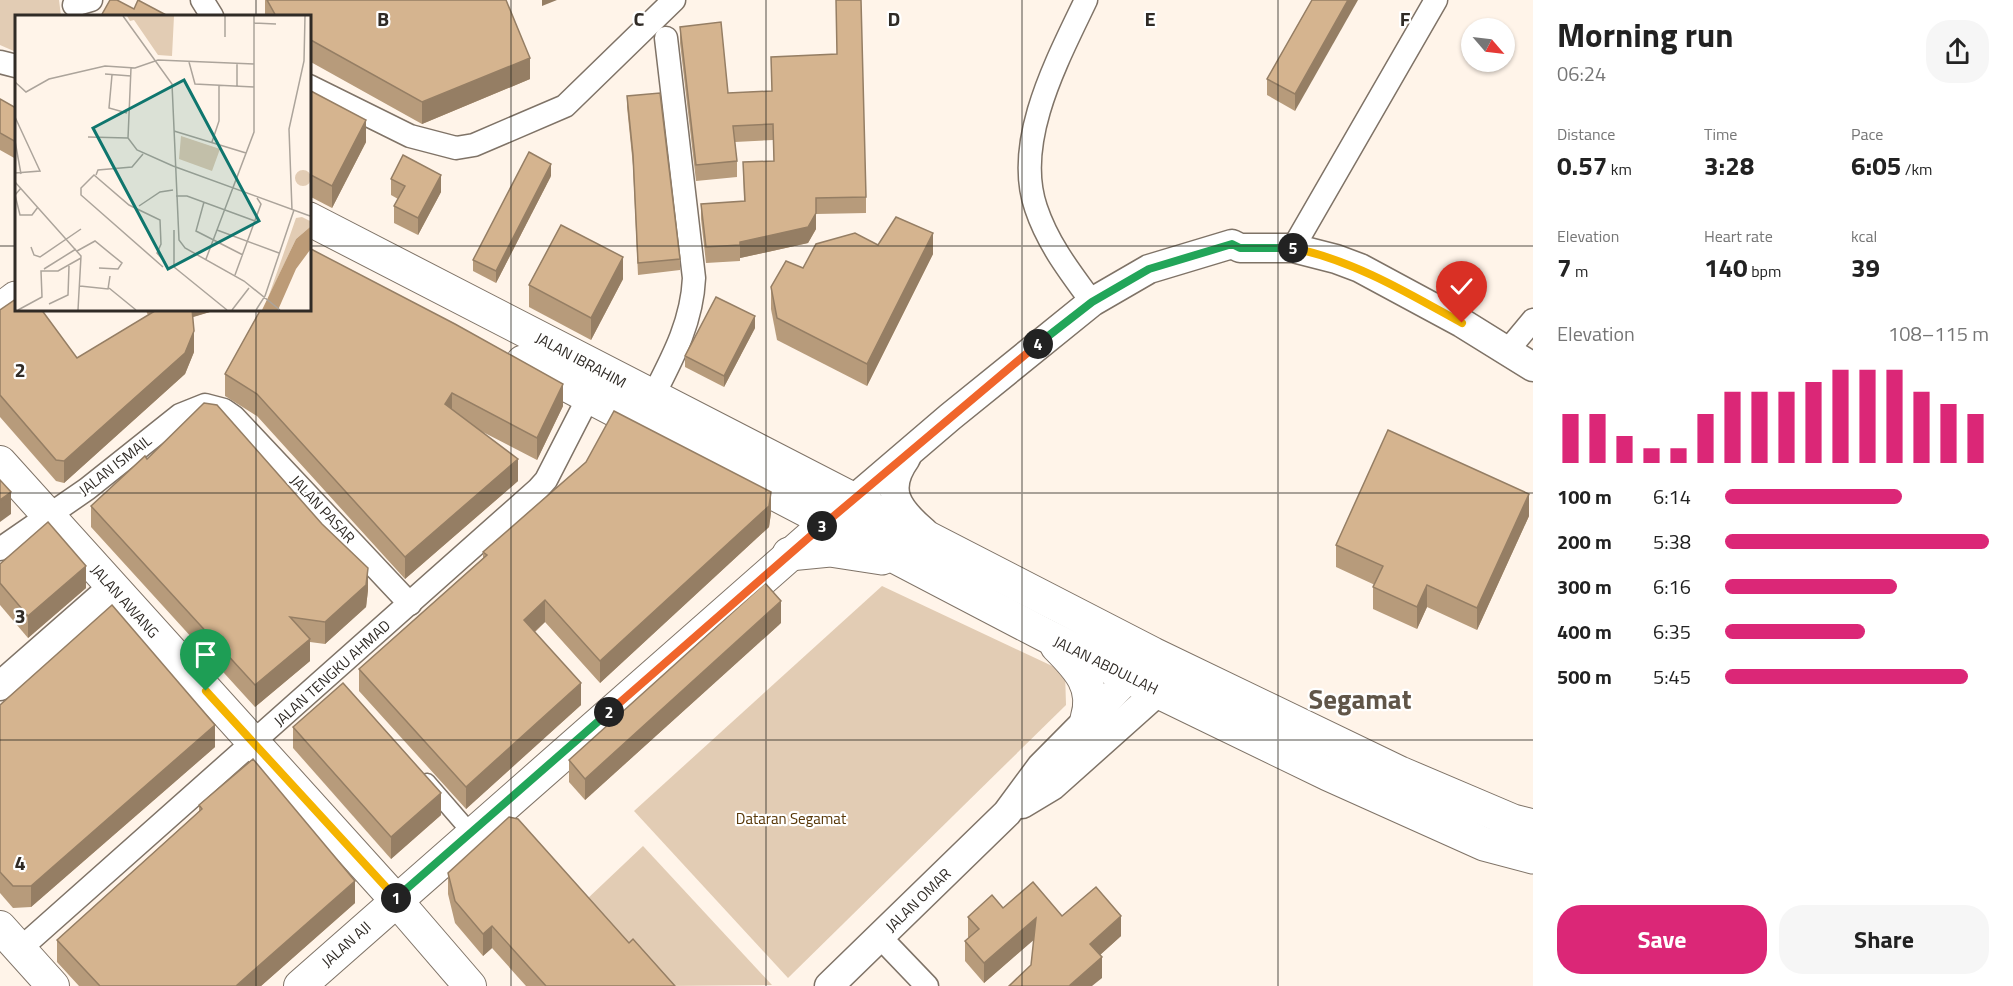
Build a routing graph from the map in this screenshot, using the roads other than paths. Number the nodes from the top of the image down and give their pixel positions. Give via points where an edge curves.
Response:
1 (202, 0) edge
2 (674, 0) edge
3 (1086, 0) edge
4 (1436, 0) edge
5 (211, 15) edge
6 (666, 38) dead end
7 (0, 62) edge
8 (15, 66) edge
9 (310, 86) edge
10 (310, 220) edge
11 (1293, 248) junction
12 (310, 250) edge
13 (15, 275) edge
14 (0, 285) edge
15 (15, 299) edge
16 (1092, 302) junction
17 (0, 310) edge
18 (1533, 320) edge
19 (1508, 350) junction
20 (1533, 367) edge
21 (588, 398) junction
22 (652, 398) junction
23 (234, 417) joint
24 (913, 449) junction
25 (0, 462) edge
26 (841, 510) junction
27 (48, 514) junction
28 (0, 549) edge
29 (789, 554) junction
30 (930, 556) junction
31 (112, 588) junction
32 (410, 604) junction
33 (1045, 635) junction
34 (1153, 654) junction
35 (1183, 668) junction
36 (1130, 677) junction
37 (0, 686) edge
38 (1160, 692) junction
39 (1087, 719) junction
40 (254, 743) junction
41 (419, 773) edge
42 (1393, 787) junction
43 (1007, 813) junction
44 (1533, 826) edge
45 (472, 834) junction
46 (1533, 857) edge
47 (395, 899) junction
48 (880, 937) junction
49 (10, 938) edge
50 (53, 986) edge
51 (300, 986) edge
52 (470, 986) edge
53 (829, 986) edge
54 (927, 986) edge

1 - 5 street
2 - 9 street via 565,106 474,145 456,148 410,136
3 - 16 street via 1044,93 1036,127 1032,176 1036,208 1053,248
4 - 11 street
6 - 22 street via 694,279 686,326
7 - 8 street
10 - 22 highway, JALAN IBRAHIM
11 - 16 street via 1240,248 1232,244 1149,269
11 - 19 street via 1360,268
12 - 21 highway, JALAN IBRAHIM
13 - 14 highway
15 - 17 highway
16 - 24 street
18 - 19 street
19 - 20 street
21 - 26 highway, JALAN IBRAHIM
21 - 32 street, JALAN TENGKU AHMAD via 546,480
22 - 26 highway, JALAN IBRAHIM
23 - 27 street, JALAN ISMAIL via 205,405 180,415 87,489
23 - 32 street, JALAN PASAR
24 - 26 street
24 - 30 street via 894,480 895,498
25 - 27 main road, JALAN AWANG
26 - 29 main road, JALAN AJI
26 - 30 highway, JALAN ABDULLAH
27 - 28 street, JALAN ISMAIL
27 - 31 main road, JALAN AWANG
29 - 30 highway via 830,550 877,557
29 - 45 main road, JALAN AJI
30 - 33 highway, JALAN ABDULLAH
30 - 34 highway, JALAN ABDULLAH
31 - 37 street
31 - 40 main road, JALAN AWANG
32 - 40 street, JALAN TENGKU AHMAD via 334,678
33 - 36 highway, JALAN ABDULLAH
33 - 39 highway via 1086,681 1092,700
34 - 35 highway, JALAN ABDULLAH
34 - 36 street, JALAN OMAR
35 - 38 street, JALAN OMAR
35 - 42 highway, JALAN ABDULLAH
36 - 38 highway, JALAN ABDULLAH
36 - 39 street, JALAN OMAR
38 - 42 highway, JALAN ABDULLAH
38 - 43 street, JALAN OMAR via 1052,786
39 - 43 street, JALAN OMAR via 1041,767
40 - 47 main road, JALAN AWANG
40 - 49 street, JALAN TENGKU AHMAD
41 - 45 street
42 - 44 highway
42 - 46 highway via 1484,844
43 - 48 street, JALAN OMAR
45 - 47 main road, JALAN AJI
47 - 51 main road, JALAN AJI
47 - 52 main road, JALAN AWANG
48 - 53 street, JALAN OMAR
48 - 54 street
49 - 50 main road

